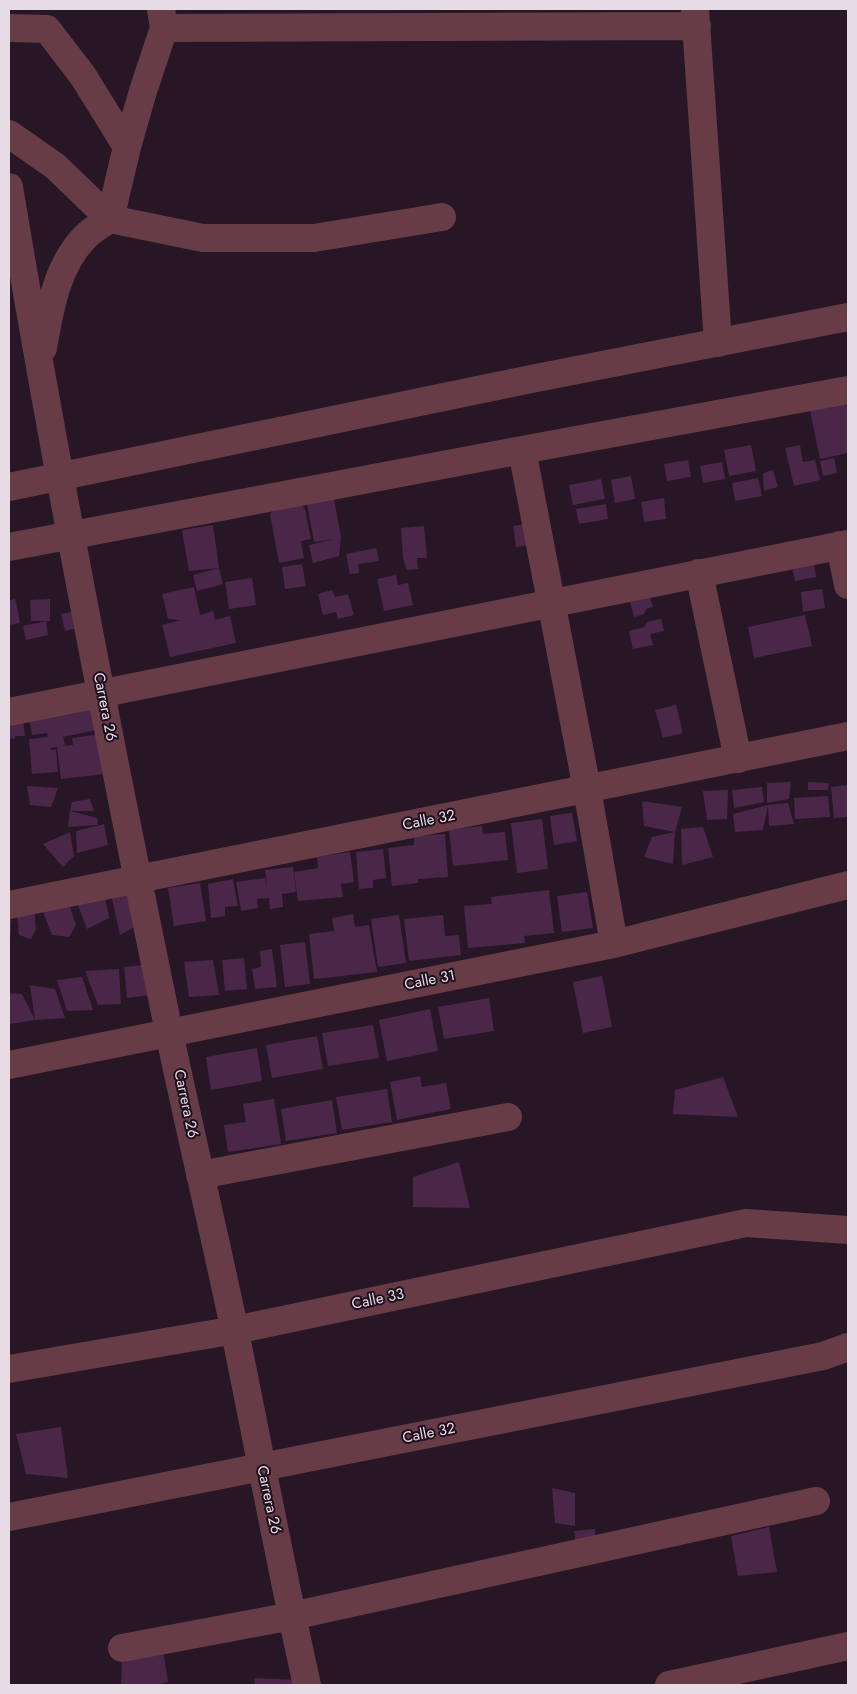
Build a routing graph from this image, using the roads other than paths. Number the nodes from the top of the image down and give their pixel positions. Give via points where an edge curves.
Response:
1 (162, 18) edge
2 (696, 18) edge
3 (9, 28) edge
4 (9, 134) edge
5 (127, 147) junction
6 (9, 188) edge
7 (442, 217) dead end
8 (110, 219) junction
9 (848, 317) edge
10 (718, 343) junction
11 (39, 370) junction
12 (848, 390) edge
13 (522, 450) junction
14 (60, 485) junction
15 (9, 487) edge
16 (69, 528) junction
17 (844, 544) edge
18 (9, 548) edge
19 (700, 573) junction
20 (848, 585) edge
21 (551, 603) junction
22 (101, 693) junction
23 (9, 712) edge
24 (848, 736) edge
25 (738, 759) junction
26 (586, 789) junction
27 (139, 880) junction
28 (848, 886) edge
29 (9, 905) edge
30 (614, 944) junction
31 (170, 1034) junction
32 (9, 1065) edge
33 (508, 1116) dead end
34 (200, 1175) junction
35 (848, 1230) edge
36 (235, 1330) junction
37 (848, 1347) edge
38 (9, 1369) edge
39 (261, 1468) junction
40 (816, 1501) dead end
41 (9, 1517) edge
42 (292, 1616) junction
43 (848, 1646) edge
44 (122, 1648) dead end
45 (307, 1685) edge
46 (669, 1685) edge

1 - 2 street
1 - 5 street
2 - 10 street
3 - 5 street via 47,29 83,76
4 - 8 street via 56,166
5 - 8 street
6 - 11 street, Carrera 26
7 - 8 street via 314,238 203,238
8 - 11 street via 86,237 64,268 50,305
9 - 10 street
10 - 14 street via 531,378
11 - 14 street, Carrera 26
12 - 13 street
13 - 16 street
13 - 21 street
14 - 15 street
14 - 16 street, Carrera 26
16 - 18 street
16 - 22 street, Carrera 26
17 - 19 street
17 - 20 street
19 - 21 street
19 - 25 street
21 - 22 street
21 - 26 street
22 - 23 street
22 - 27 street, Carrera 26
24 - 25 street, Calle 32
25 - 26 street, Calle 32
26 - 27 street, Calle 32
26 - 30 street
27 - 29 street, Calle 32
27 - 31 street, Carrera 26
28 - 30 street, Calle 31
30 - 31 street, Calle 31
31 - 32 street, Calle 31
31 - 34 street, Carrera 26
33 - 34 street
34 - 36 street, Carrera 26
35 - 36 street, Calle 33 via 746,1223
36 - 38 street, Calle 33
36 - 39 street, Carrera 26
37 - 39 street, Calle 32 via 813,1358
39 - 41 street, Calle 32
39 - 42 street, Carrera 26
40 - 42 street
42 - 44 street
42 - 45 street, Carrera 26
43 - 46 street

